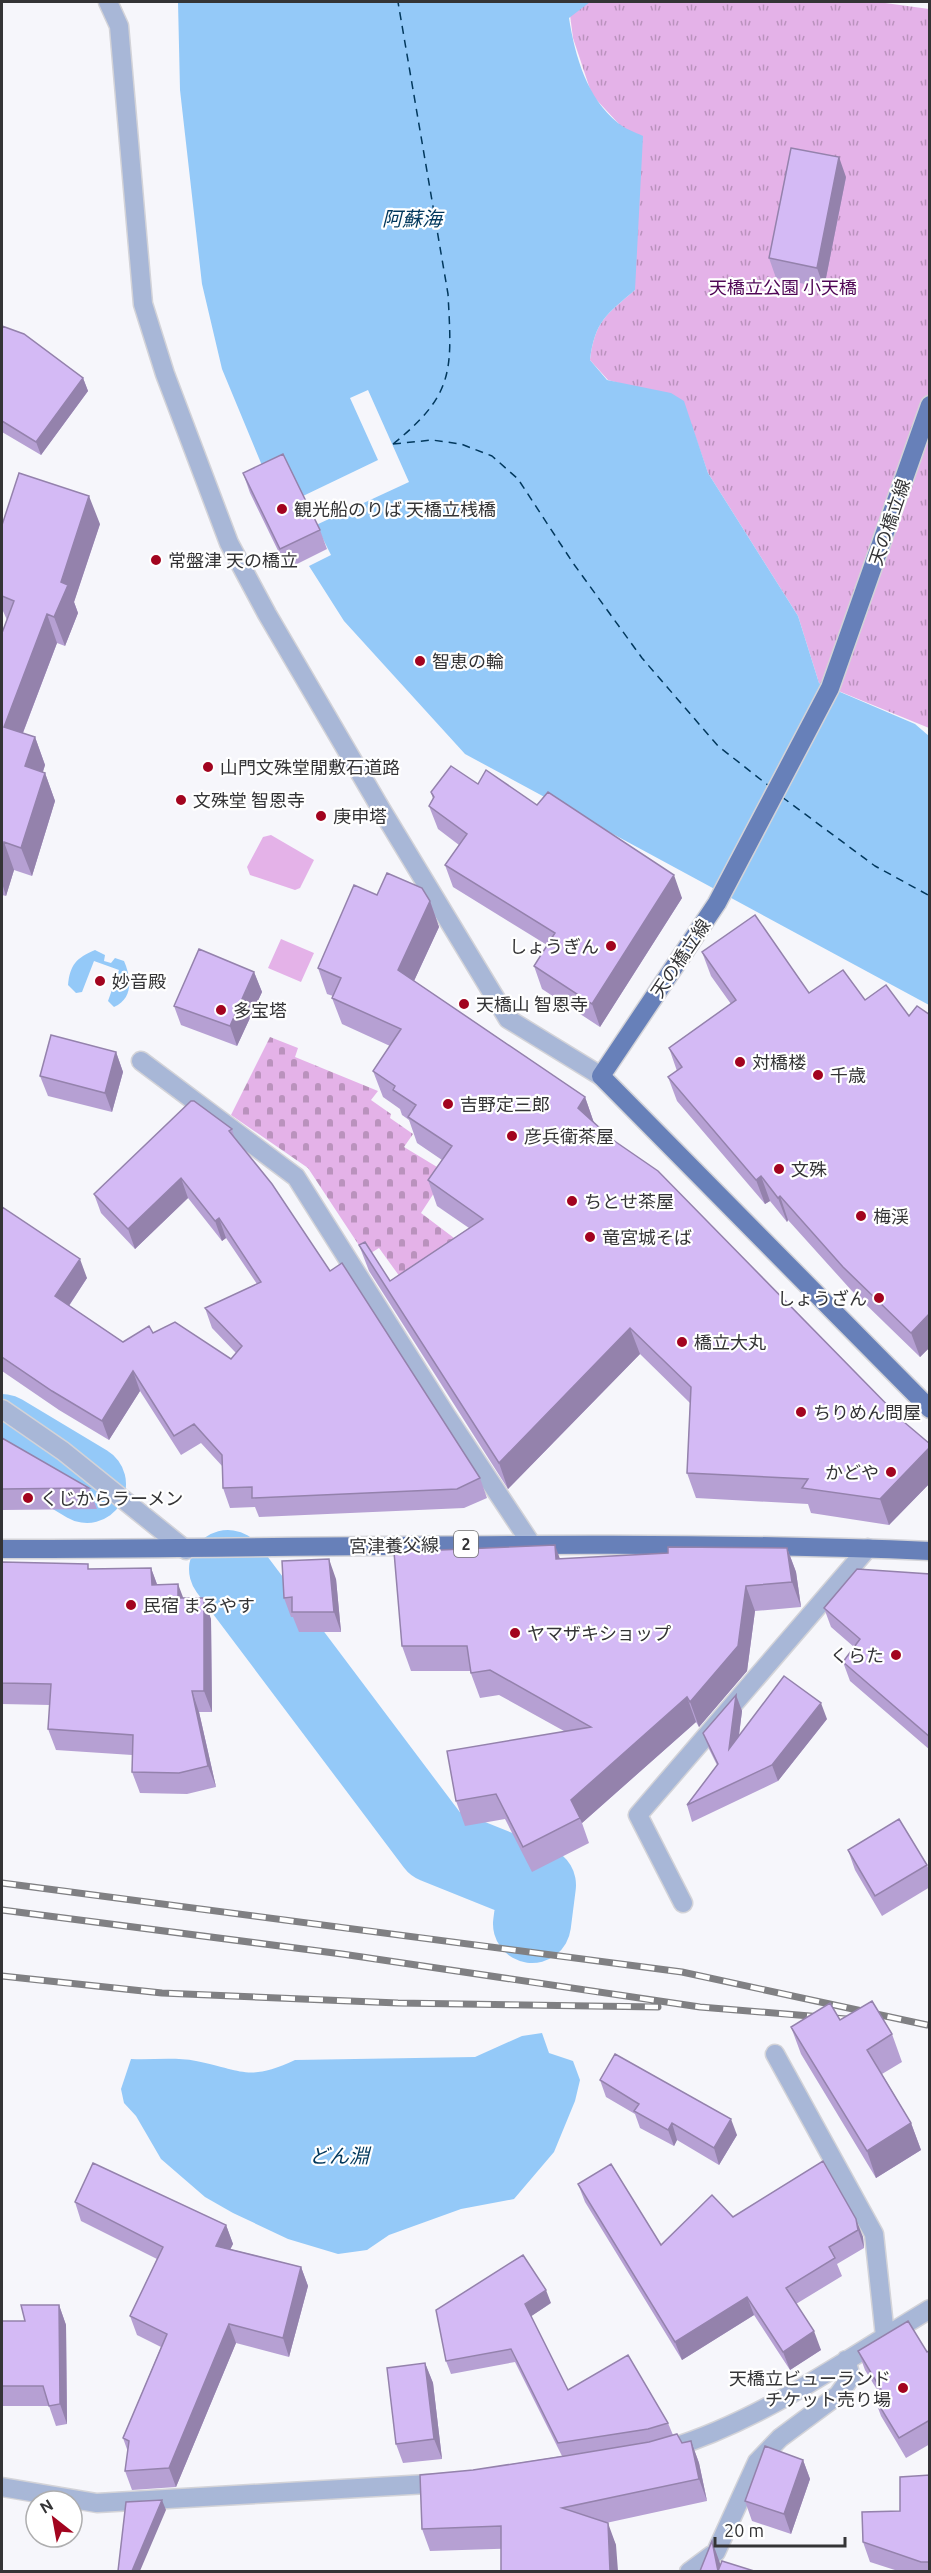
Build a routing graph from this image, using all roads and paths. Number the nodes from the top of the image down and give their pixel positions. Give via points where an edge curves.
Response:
1 (108, 2) edge
2 (930, 405) edge
3 (141, 1060) dead end
4 (601, 1076) junction
5 (2, 1409) edge
6 (930, 1409) edge
7 (530, 1542) junction
8 (868, 1548) junction
9 (2, 1550) edge
10 (186, 1550) junction
11 (930, 1551) edge
12 (683, 1903) dead end
13 (775, 2054) dead end
14 (930, 2309) edge
15 (885, 2336) junction
16 (846, 2360) junction
17 (655, 2452) edge
18 (467, 2481) edge
19 (2, 2487) edge
20 (689, 2571) edge

1 - 4 street via 119,26 143,304 229,543 267,614 508,1019
2 - 4 main road, 天の橋立線 via 830,688 723,893
3 - 7 street via 296,1177
4 - 6 main road
5 - 10 street via 63,1451
7 - 8 main road, 宮津養父線 / 2
7 - 10 main road, 宮津養父線 / 2
8 - 11 main road, 宮津養父線 / 2
8 - 12 street via 638,1815
9 - 10 main road, 宮津養父線 / 2
13 - 15 street via 874,2234
14 - 15 street
15 - 16 street
16 - 17 street via 758,2414 698,2440
16 - 20 street via 851,2377 838,2395 780,2438 757,2462 716,2552
18 - 19 street via 97,2503

